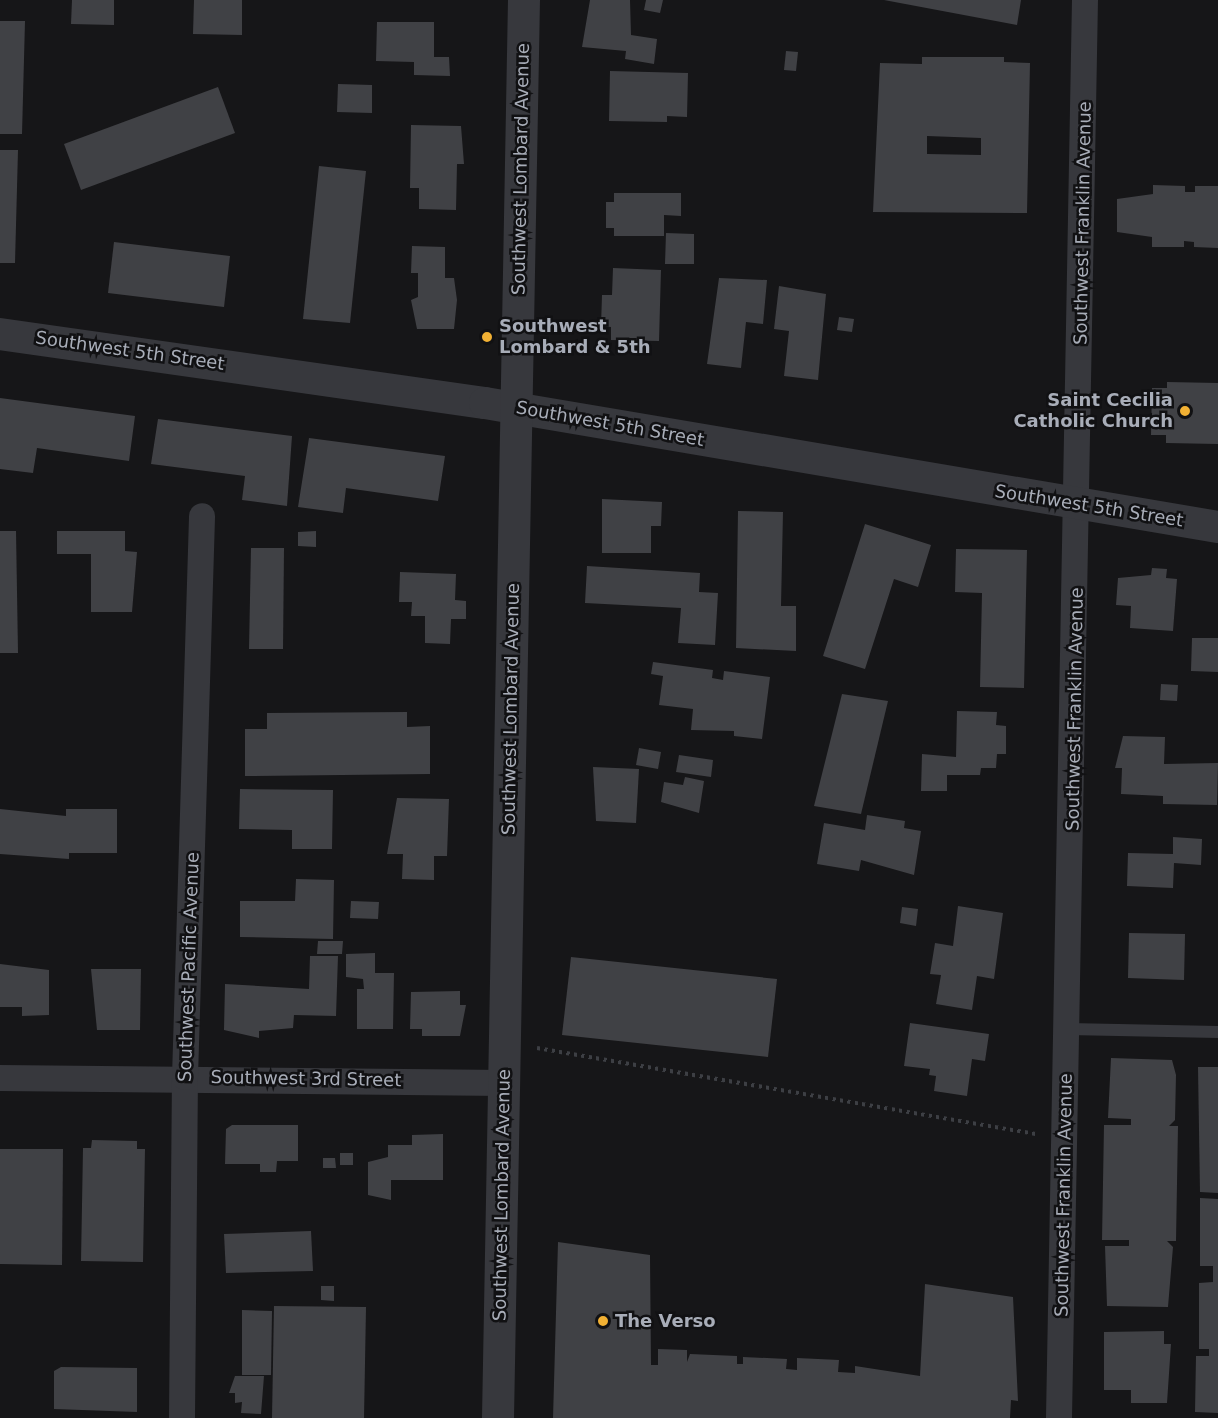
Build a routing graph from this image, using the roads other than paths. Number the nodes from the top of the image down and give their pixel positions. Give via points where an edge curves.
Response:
1 (524, 0) edge
2 (1085, 0) edge
3 (0, 334) edge
4 (516, 408) junction
5 (1079, 504) junction
6 (202, 516) dead end
7 (1218, 527) edge
8 (1068, 1029) junction
9 (1218, 1032) edge
10 (185, 1077) junction
11 (0, 1078) edge
12 (504, 1083) junction
13 (182, 1418) edge
14 (498, 1418) edge
15 (1059, 1418) edge

1 - 4 street, Southwest Lombard Avenue
2 - 5 street, Southwest Franklin Avenue
3 - 4 street, Southwest 5th Street
4 - 5 street, Southwest 5th Street
4 - 12 street, Southwest Lombard Avenue
5 - 7 street, Southwest 5th Street
5 - 8 street, Southwest Franklin Avenue
6 - 10 street, Southwest Pacific Avenue
8 - 9 lane
8 - 15 street, Southwest Franklin Avenue
10 - 11 street, Southwest 3rd Street
10 - 12 street, Southwest 3rd Street
10 - 13 street, Southwest Pacific Avenue
12 - 14 street, Southwest Lombard Avenue

